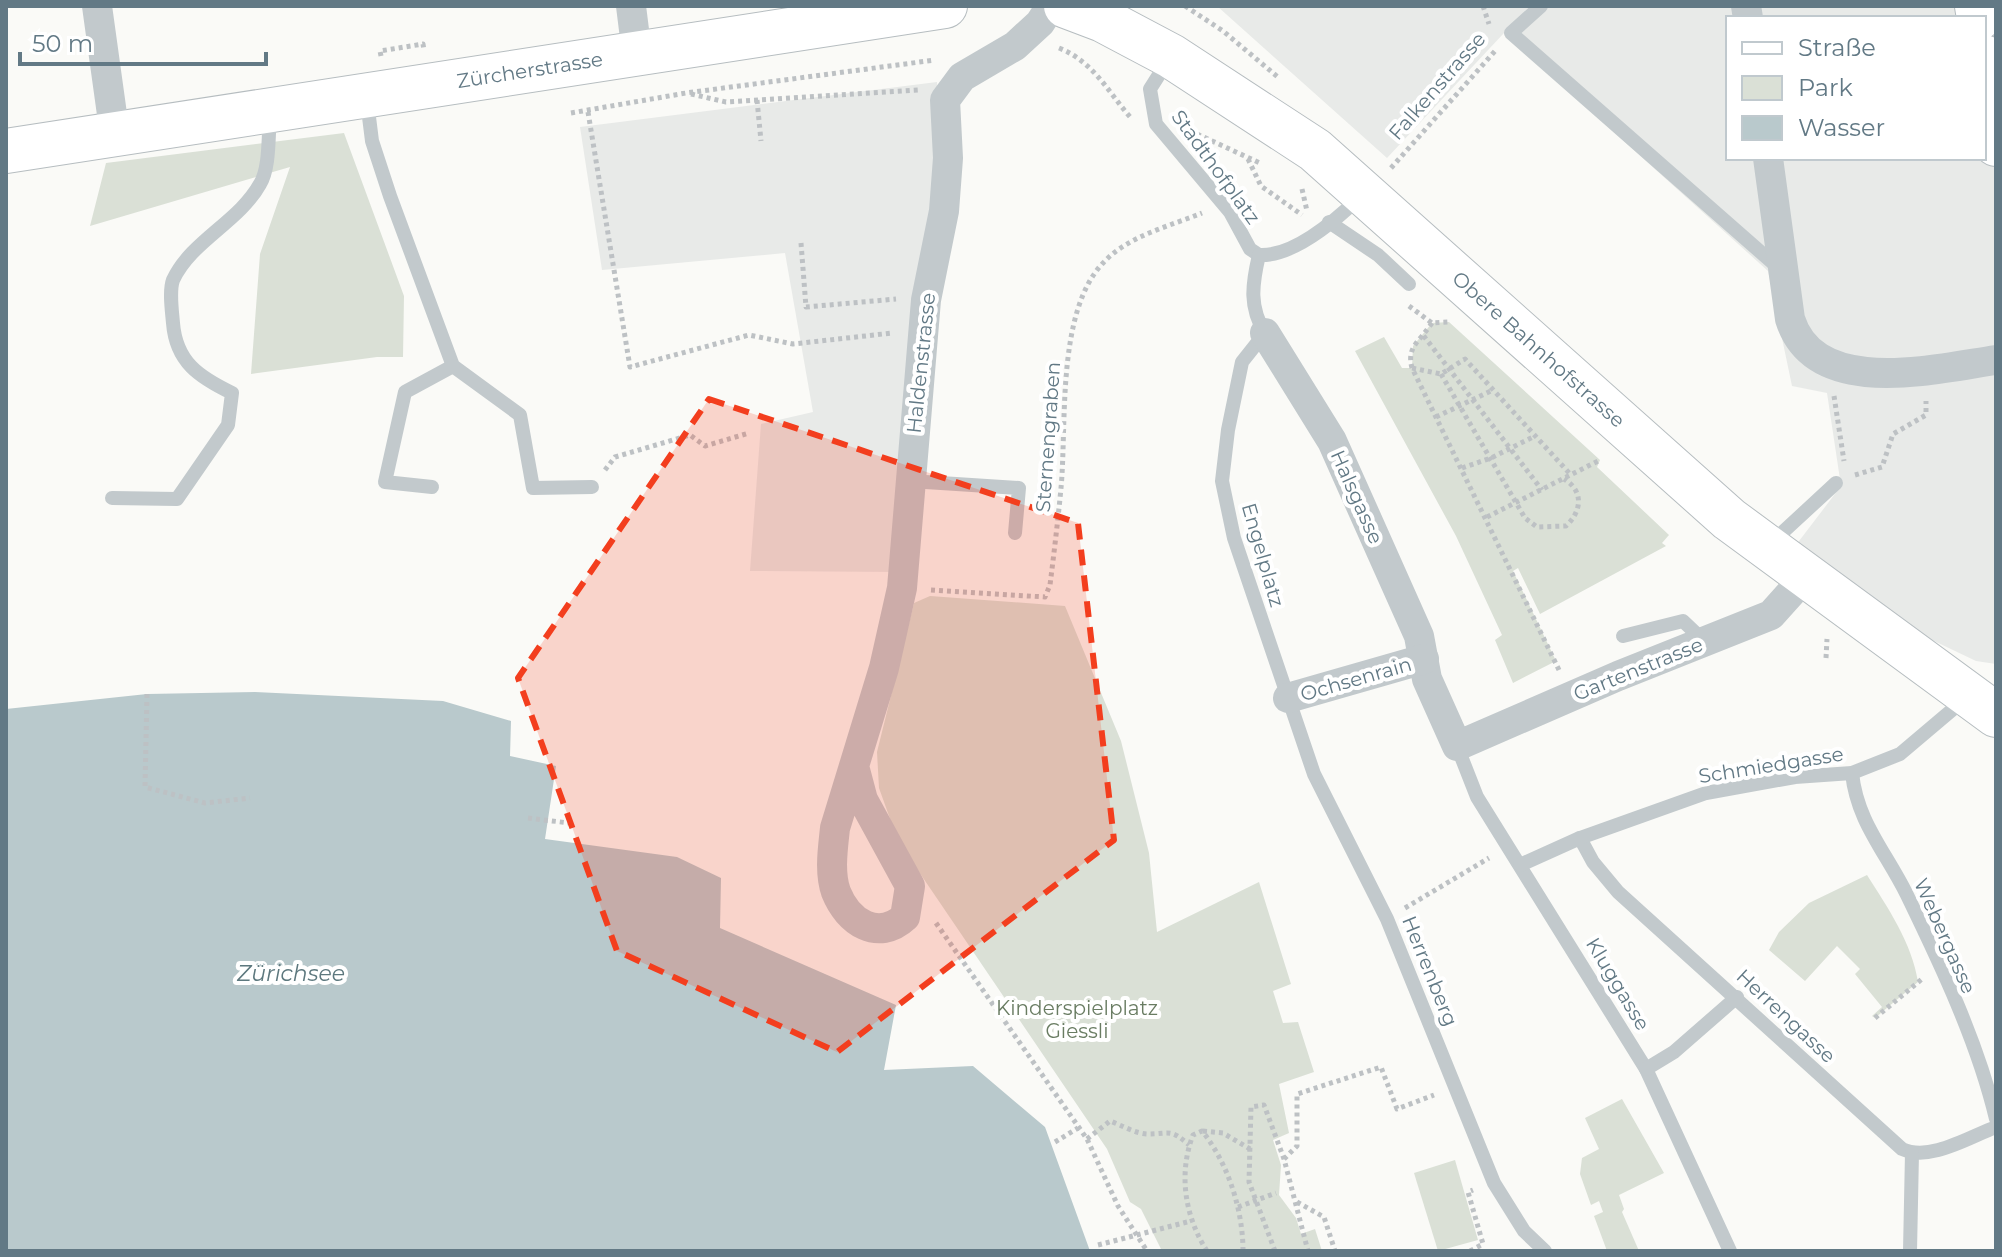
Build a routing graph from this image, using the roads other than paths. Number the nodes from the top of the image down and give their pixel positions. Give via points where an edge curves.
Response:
1 (97, 6) edge
2 (631, 6) edge
3 (945, 6) edge
4 (1051, 6) edge
5 (1066, 6) edge
6 (1541, 6) edge
7 (637, 54) junction
8 (1171, 56) junction
9 (1986, 72) edge
10 (367, 96) junction
11 (270, 112) junction
12 (115, 136) junction
13 (1996, 144) edge
14 (6, 151) edge
15 (1768, 160) edge
16 (1364, 194) junction
17 (1329, 222) junction
18 (1259, 255) junction
19 (1784, 273) junction
20 (1409, 284) dead end
21 (1265, 333) junction
22 (1996, 360) edge
23 (453, 366) junction
24 (1841, 480) road end
25 (910, 481) junction
26 (432, 487) dead end
27 (592, 487) road end
28 (112, 498) dead end
29 (1015, 533) dead end
30 (1766, 548) junction
31 (1806, 576) junction
32 (1623, 636) dead end
33 (1704, 641) junction
34 (1424, 659) junction
35 (1288, 698) junction
36 (1982, 706) edge
37 (1457, 746) junction
38 (854, 766) junction
39 (1852, 773) junction
40 (1580, 838) junction
41 (1520, 865) junction
42 (1737, 997) junction
43 (1646, 1069) junction
44 (1996, 1119) edge
45 (1996, 1127) edge
46 (1912, 1153) junction
47 (1545, 1251) edge
48 (1730, 1251) edge
49 (1910, 1251) edge

1 - 12 street
2 - 7 street
3 - 7 main road, Zürcherstrasse
4 - 25 street, Haldenstrasse via 1015,46 962,77 943,108 948,158 944,211 927,296
5 - 8 main road, Obere Bahnhofstrasse
6 - 19 lane, Falkenstrasse via 1511,33
7 - 10 main road, Zürcherstrasse
8 - 16 main road, Obere Bahnhofstrasse via 1315,150
8 - 18 lane, Stadthofplatz via 1150,89 1156,124
9 - 13 main road
10 - 11 main road, Zürcherstrasse
10 - 23 lane via 372,141
11 - 12 main road, Zürcherstrasse
11 - 28 lane via 262,182 172,282 174,340 183,361 204,380 232,393 228,425 177,499
12 - 14 main road, Zürcherstrasse
15 - 19 street
16 - 17 lane
16 - 30 main road, Obere Bahnhofstrasse
17 - 18 lane via 1295,245
17 - 20 lane
18 - 21 lane, Halsgasse via 1252,287 1254,316
19 - 22 street via 1796,338 1829,363 1884,373
21 - 34 street, Halsgasse via 1332,441 1419,636
21 - 35 lane, Engelplatz via 1242,362 1235,382 1222,481 1234,538
23 - 26 lane via 405,392 387,464 385,482
23 - 27 lane via 520,415 533,488
24 - 30 lane
25 - 29 lane via 1019,488
25 - 38 street, Haldenstrasse via 902,588
30 - 31 main road, Obere Bahnhofstrasse
31 - 33 street, Gartenstrasse via 1771,615
31 - 36 main road, Obere Bahnhofstrasse
32 - 33 lane via 1683,621
33 - 37 street, Gartenstrasse
34 - 35 street, Ochsenrain
34 - 37 street, Halsgasse via 1427,679
35 - 47 lane, Herrenberg via 1314,774 1387,919 1494,1183 1524,1231
36 - 39 lane, Schmiedgasse via 1900,754
37 - 41 lane, Kluggasse via 1477,797
38 - 38 street, Haldenstrasse via 835,828 836,890 856,922 888,929 905,917 910,886 863,800
39 - 40 lane, Schmiedgasse via 1706,793
39 - 44 lane, Webergasse via 1855,802 1907,894 1972,1047
40 - 41 lane, Schmiedgasse
40 - 42 lane, Herrengasse via 1618,892
41 - 43 lane, Kluggasse
42 - 43 lane via 1674,1052
42 - 46 lane, Herrengasse
43 - 48 lane, Kluggasse
45 - 46 lane via 1928,1153
46 - 49 lane

